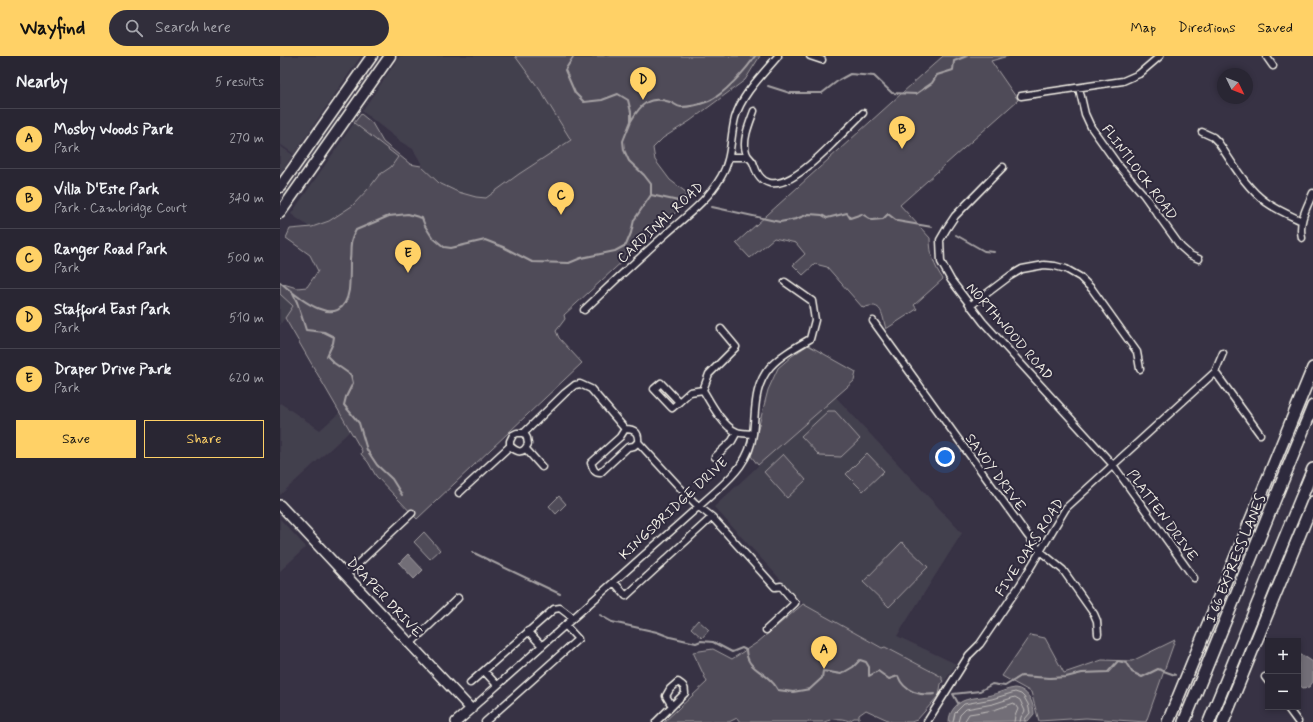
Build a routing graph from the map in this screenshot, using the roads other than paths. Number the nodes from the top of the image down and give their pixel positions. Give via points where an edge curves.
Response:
1 (372, 56) edge
2 (390, 56) edge
3 (778, 56) edge
4 (810, 56) edge
5 (1160, 56) edge
6 (1266, 56) edge
7 (822, 60) dead end
8 (1273, 66) dead end
9 (1079, 88) junction
10 (1021, 96) dead end
11 (754, 111) dead end
12 (863, 113) dead end
13 (1202, 132) dead end
14 (729, 157) junction
15 (748, 157) junction
16 (1003, 167) dead end
17 (280, 187) edge
18 (280, 193) edge
19 (1313, 193) edge
20 (290, 199) junction
21 (280, 213) edge
22 (1302, 221) junction
23 (1302, 238) dead end
24 (1199, 259) dead end
25 (785, 282) dead end
26 (970, 306) junction
27 (584, 310) dead end
28 (873, 321) dead end
29 (721, 329) dead end
30 (1223, 353) dead end
31 (1313, 368) edge
32 (1140, 369) dead end
33 (1215, 372) junction
34 (703, 390) junction
35 (679, 402) dead end
36 (1313, 406) edge
37 (625, 429) junction
38 (737, 432) junction
39 (524, 433) junction
40 (753, 434) junction
41 (1260, 434) dead end
42 (620, 437) junction
43 (638, 442) junction
44 (510, 446) junction
45 (628, 447) junction
46 (526, 449) junction
47 (715, 457) dead end
48 (1113, 465) junction
49 (542, 467) dead end
50 (1313, 469) edge
51 (459, 493) dead end
52 (1313, 502) edge
53 (280, 505) edge
54 (699, 507) junction
55 (412, 513) dead end
56 (712, 517) junction
57 (1040, 551) junction
58 (346, 575) junction
59 (1194, 578) dead end
60 (614, 582) junction
61 (458, 598) dead end
62 (573, 618) junction
63 (565, 625) junction
64 (766, 630) dead end
65 (528, 631) junction
66 (1098, 634) dead end
67 (410, 644) junction
68 (542, 646) junction
69 (484, 671) junction
70 (470, 683) dead end
71 (498, 685) junction
72 (672, 706) dead end
73 (470, 709) junction
74 (1289, 710) edge
75 (456, 722) edge
76 (484, 722) edge
77 (656, 722) edge
78 (927, 722) edge
79 (1168, 722) edge
80 (1184, 722) edge
81 (1209, 722) edge
82 (1223, 722) edge
83 (1298, 722) edge

1 - 17 main road
2 - 20 main road
3 - 14 street, CARDINAL ROAD via 740,106 735,119
4 - 7 street
5 - 9 street via 1128,80
6 - 8 street
9 - 10 street
9 - 24 street, FLINTLOCK ROAD via 1091,127 1181,247
11 - 15 street via 746,134 745,152
12 - 15 street via 811,165 794,177 776,184 763,180 753,161
13 - 22 street via 1218,142 1260,198
14 - 15 street
14 - 27 street, CARDINAL ROAD via 722,177 708,196
16 - 26 street, NORTHWOOD ROAD via 955,216 940,240 941,262
18 - 20 main road
19 - 22 street
20 - 21 main road
22 - 23 street
25 - 40 street, KINGSBRIDGE DRIVE via 812,301 815,320 810,339 780,358 763,377 756,397
26 - 32 street via 1022,269 1044,265 1066,269 1080,277 1092,289 1137,352
26 - 48 street, NORTHWOOD ROAD
28 - 57 street, SAVOY DRIVE
29 - 34 street via 736,347 710,374
30 - 33 street, FIVE OAKS ROAD
31 - 79 highway
33 - 41 street
33 - 48 street, FIVE OAKS ROAD
34 - 35 street via 690,392
34 - 38 street via 724,422
36 - 80 highway, I 66 EXPRESS LANES
37 - 39 street via 591,388 580,384 565,393
37 - 42 street
37 - 43 street via 636,431
38 - 40 street
38 - 47 street via 732,441
39 - 44 street via 513,435
39 - 46 street via 528,444
40 - 54 street, KINGSBRIDGE DRIVE via 749,450 738,469
42 - 45 street
42 - 45 street via 591,463 594,471 600,473
43 - 45 street
43 - 54 street
44 - 46 street via 515,451 521,452
44 - 51 street
46 - 49 street
48 - 57 street, FIVE OAKS ROAD via 1066,508
48 - 59 street, PLATTEN DRIVE
50 - 81 highway
52 - 82 highway
53 - 58 street, DRAPER DRIVE
54 - 56 street
54 - 60 street, KINGSBRIDGE DRIVE
55 - 58 street
56 - 60 street via 626,596
56 - 64 street via 775,587 781,586 795,603
57 - 66 street, SAVOY DRIVE via 1062,570 1094,614
57 - 78 street, FIVE OAKS ROAD via 991,629 969,655
58 - 67 street, DRAPER DRIVE
60 - 62 street, KINGSBRIDGE DRIVE
61 - 67 street
62 - 63 street, KINGSBRIDGE DRIVE
62 - 65 street via 560,608 556,608
63 - 68 street, KINGSBRIDGE DRIVE
63 - 76 street via 578,639
65 - 68 street
65 - 69 street
67 - 73 street, DRAPER DRIVE
68 - 71 street, KINGSBRIDGE DRIVE
69 - 70 street
69 - 71 street
71 - 73 street, KINGSBRIDGE DRIVE
72 - 77 street
73 - 75 street, KINGSBRIDGE DRIVE
74 - 83 street

